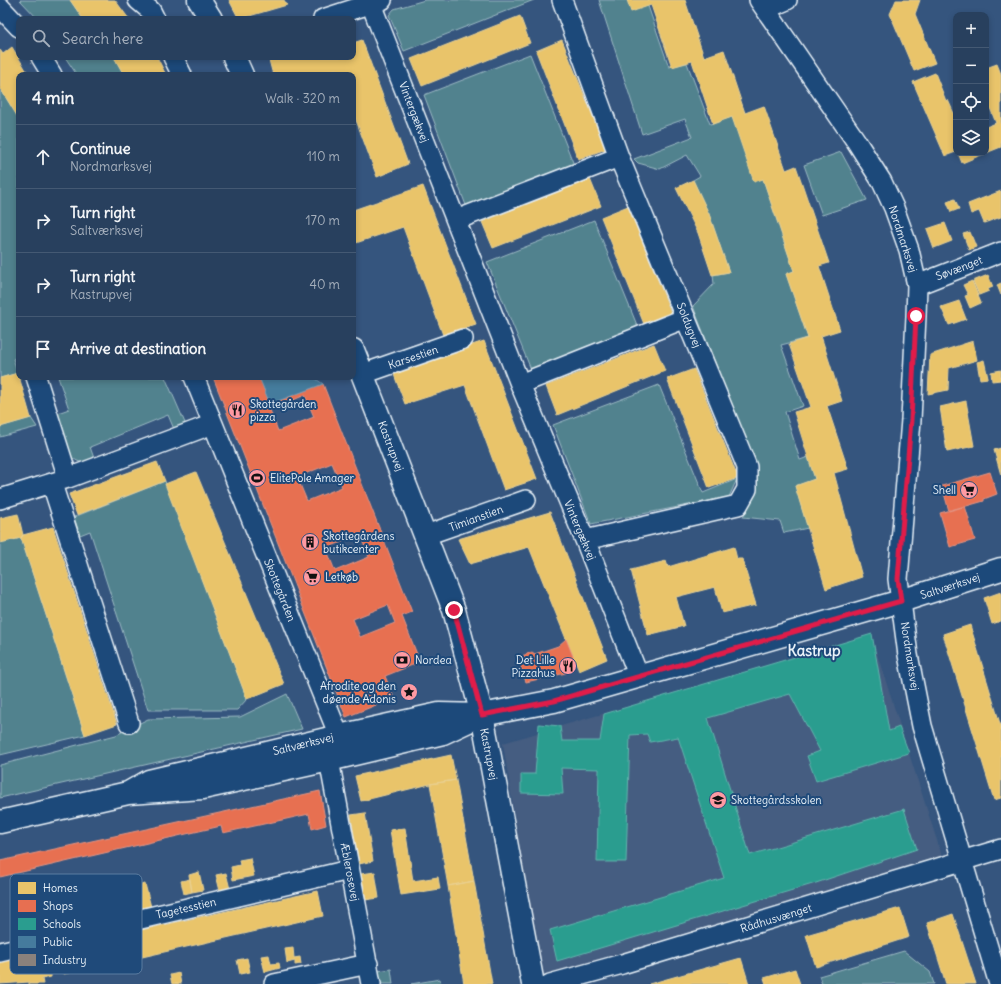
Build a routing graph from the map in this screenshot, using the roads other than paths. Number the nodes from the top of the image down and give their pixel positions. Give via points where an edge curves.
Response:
1 (138, 0) edge
2 (198, 0) edge
3 (562, 0) edge
4 (787, 0) edge
5 (378, 2) edge
6 (763, 4) edge
7 (0, 7) edge
8 (154, 16) edge
9 (209, 16) edge
10 (333, 16) edge
11 (16, 24) edge
12 (42, 60) edge
13 (174, 60) edge
14 (235, 60) edge
15 (50, 72) edge
16 (180, 72) edge
17 (241, 72) edge
18 (619, 157) junction
19 (456, 220) junction
20 (1001, 252) edge
21 (917, 284) junction
22 (686, 318) junction
23 (463, 339) dead end
24 (356, 358) edge
25 (362, 374) junction
26 (37, 380) edge
27 (195, 380) edge
28 (520, 384) junction
29 (213, 424) junction
30 (60, 481) junction
31 (0, 499) edge
32 (526, 500) dead end
33 (426, 535) junction
34 (585, 540) junction
35 (1001, 569) edge
36 (901, 601) junction
37 (639, 677) junction
38 (482, 715) junction
39 (129, 722) dead end
40 (338, 736) junction
41 (334, 759) junction
42 (128, 793) junction
43 (0, 822) edge
44 (1001, 849) edge
45 (961, 861) junction
46 (349, 870) junction
47 (142, 919) edge
48 (10, 950) edge
49 (0, 952) edge
50 (368, 964) junction
51 (274, 984) edge
52 (371, 984) edge
53 (533, 984) edge
54 (550, 984) edge
55 (998, 984) edge

1 - 8 street
2 - 9 street
3 - 18 street, Soldugvej
4 - 6 street
5 - 10 street
5 - 19 street, Vintergækvej
6 - 21 street, Nordmarksvej via 882,182 908,246
7 - 11 street
12 - 15 street
13 - 16 street
14 - 17 street
18 - 19 street
18 - 22 street, Soldugvej
19 - 28 street, Vintergækvej
20 - 21 street, Søvænget
21 - 36 street, Nordmarksvej via 915,347 898,579
22 - 28 street
22 - 34 street, Soldugvej via 747,467 747,489 738,504
23 - 25 street, Karsestien
24 - 25 street, Kastrupvej
25 - 33 street, Kastrupvej
26 - 30 street
27 - 29 street, Skottegården
28 - 34 street, Vintergækvej
29 - 30 street
29 - 40 street, Skottegården
30 - 31 street
30 - 39 street
32 - 33 street, Timianstien
33 - 38 street, Kastrupvej via 454,610
34 - 37 street, Vintergækvej
35 - 36 street, Saltværksvej
36 - 37 street, Saltværksvej
36 - 45 street, Nordmarksvej via 908,655 922,726
37 - 38 street, Saltværksvej via 554,701
38 - 40 street, Saltværksvej via 440,714
38 - 41 street, Saltværksvej via 443,733
38 - 53 street, Kastrupvej
40 - 41 street, Skottegården
40 - 42 street, Saltværksvej via 149,781
41 - 42 street, Saltværksvej via 204,788
41 - 46 street, Æblerosevej
42 - 43 street, Saltværksvej
44 - 45 street, Rådhusvænget
45 - 54 street, Rådhusvænget
45 - 55 street, Nordmarksvej
46 - 47 street, Tagetesstien
46 - 50 street, Æblerosevej
48 - 49 street, Tagetesstien
50 - 51 street
50 - 52 street, Æblerosevej

